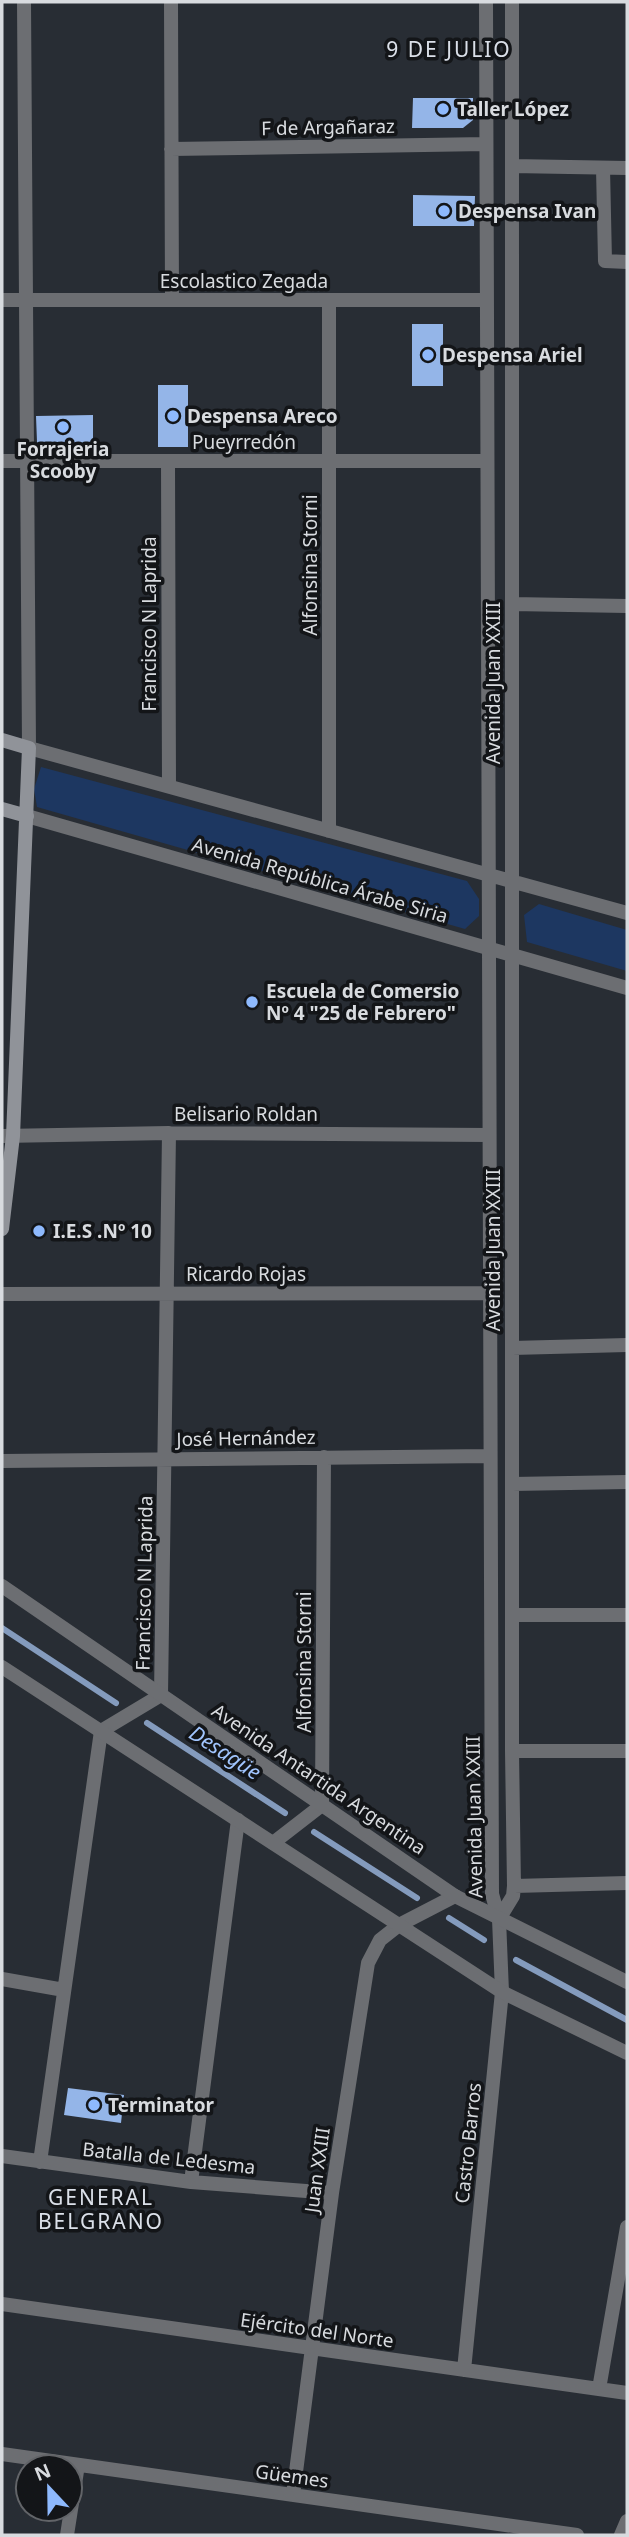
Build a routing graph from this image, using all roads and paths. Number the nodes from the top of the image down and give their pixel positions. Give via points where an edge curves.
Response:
1 (23, 2) edge
2 (172, 2) edge
3 (486, 2) edge
4 (512, 2) edge
5 (486, 144) junction
6 (171, 149) junction
7 (512, 166) junction
8 (603, 168) junction
9 (627, 168) edge
10 (627, 262) edge
11 (2, 300) edge
12 (26, 300) junction
13 (172, 300) junction
14 (329, 300) junction
15 (486, 300) junction
16 (2, 461) edge
17 (27, 461) junction
18 (329, 461) junction
19 (487, 461) junction
20 (168, 462) junction
21 (512, 604) junction
22 (627, 606) edge
23 (2, 740) edge
24 (29, 748) junction
25 (169, 786) junction
26 (2, 808) edge
27 (27, 816) junction
28 (329, 831) junction
29 (489, 875) junction
30 (512, 881) junction
31 (627, 913) edge
32 (488, 948) junction
33 (512, 955) junction
34 (627, 988) edge
35 (169, 1133) junction
36 (489, 1135) junction
37 (7, 1136) edge
38 (2, 1229) edge
39 (490, 1293) junction
40 (2, 1294) edge
41 (167, 1294) junction
42 (627, 1345) edge
43 (512, 1348) junction
44 (490, 1456) junction
45 (324, 1457) junction
46 (164, 1459) junction
47 (2, 1461) edge
48 (627, 1482) edge
49 (512, 1484) junction
50 (2, 1586) edge
51 (512, 1615) junction
52 (627, 1615) edge
53 (2, 1667) edge
54 (161, 1695) junction
55 (101, 1731) junction
56 (512, 1751) junction
57 (627, 1751) edge
58 (322, 1805) junction
59 (238, 1820) junction
60 (273, 1843) junction
61 (627, 1883) edge
62 (514, 1886) junction
63 (455, 1896) junction
64 (499, 1919) junction
65 (399, 1925) junction
66 (2, 1979) edge
67 (627, 1982) edge
68 (64, 1990) junction
69 (502, 1992) junction
70 (627, 2053) edge
71 (2, 2157) edge
72 (40, 2162) junction
73 (191, 2182) junction
74 (332, 2193) junction
75 (627, 2227) edge
76 (2, 2304) edge
77 (312, 2348) junction
78 (464, 2370) junction
79 (599, 2389) junction
80 (627, 2393) edge
81 (84, 2466) edge
82 (293, 2495) junction
83 (627, 2521) edge
84 (577, 2535) edge
85 (621, 2535) edge

1 - 12 street
2 - 6 street
3 - 5 street, Avenida Juan XXIII
4 - 7 street, Avenida Juan XXIII
5 - 6 street, F de Argañaraz
5 - 15 street, Avenida Juan XXIII
6 - 13 street
7 - 8 street
7 - 21 street, Avenida Juan XXIII
8 - 9 street
8 - 10 street via 605,261
11 - 12 street, Escolastico Zegada
12 - 13 street, Escolastico Zegada
12 - 17 street
13 - 14 street, Escolastico Zegada
14 - 15 street, Escolastico Zegada
14 - 18 street, Alfonsina Storni
15 - 19 street, Avenida Juan XXIII
16 - 17 street, Pueyrredón
17 - 20 street, Pueyrredón
17 - 24 street
18 - 19 street, Pueyrredón
18 - 20 street, Pueyrredón
18 - 28 street, Alfonsina Storni
19 - 29 street, Avenida Juan XXIII
20 - 25 street, Francisco N Laprida
21 - 22 street
21 - 30 street, Avenida Juan XXIII
23 - 24 main road
24 - 25 street
24 - 27 main road
25 - 28 street
26 - 27 main road, Avenida República Árabe Siria
27 - 32 street, Avenida República Árabe Siria
27 - 37 main road
28 - 29 street
29 - 30 street
29 - 32 street, Avenida Juan XXIII
30 - 31 street
30 - 33 street, Avenida Juan XXIII
32 - 33 street, Avenida República Árabe Siria
32 - 36 street, Avenida Juan XXIII
33 - 34 street, Avenida República Árabe Siria
33 - 43 street, Avenida Juan XXIII
35 - 36 street, Belisario Roldan
35 - 37 street, Belisario Roldan
35 - 41 street, Francisco N Laprida
36 - 39 street, Avenida Juan XXIII
37 - 38 main road
39 - 41 street, Ricardo Rojas
39 - 44 street, Avenida Juan XXIII
40 - 41 street, Ricardo Rojas
41 - 46 street, Francisco N Laprida
42 - 43 street
43 - 49 street, Avenida Juan XXIII
44 - 45 street, José Hernández
44 - 64 street, Avenida Juan XXIII via 492,1894
45 - 46 street, José Hernández
45 - 58 street, Alfonsina Storni
46 - 47 street, José Hernández
46 - 54 street, Francisco N Laprida
48 - 49 street
49 - 51 street, Avenida Juan XXIII
50 - 54 street, Avenida Antartida Argentina
51 - 52 street
51 - 56 street, Avenida Juan XXIII
53 - 55 street
54 - 55 street, Francisco N Laprida
54 - 58 street, Avenida Antartida Argentina
55 - 59 street
55 - 68 street
56 - 57 street
56 - 62 street, Avenida Juan XXIII
58 - 60 street
58 - 63 street, Avenida Antartida Argentina
59 - 60 street
59 - 73 street
60 - 65 street
61 - 62 street
62 - 64 street, Avenida Juan XXIII
63 - 64 street, Avenida Antartida Argentina
63 - 65 street, Juan XXIII
64 - 67 street, Avenida Antartida Argentina
64 - 69 street, Castro Barros
65 - 69 street
65 - 74 street, Juan XXIII via 380,1940 368,1963
66 - 68 street
68 - 72 street
69 - 70 street
69 - 78 street, Castro Barros
71 - 72 street, Batalla de Ledesma
72 - 73 street, Batalla de Ledesma
73 - 74 street, Batalla de Ledesma
74 - 77 street, Juan XXIII
75 - 79 street
76 - 77 street, Ejército del Norte
77 - 78 street, Ejército del Norte
77 - 82 street, Juan XXIII
78 - 79 street, Ejército del Norte
79 - 80 street, Ejército del Norte
81 - 82 street, Güemes
82 - 84 street, Güemes
83 - 85 street

